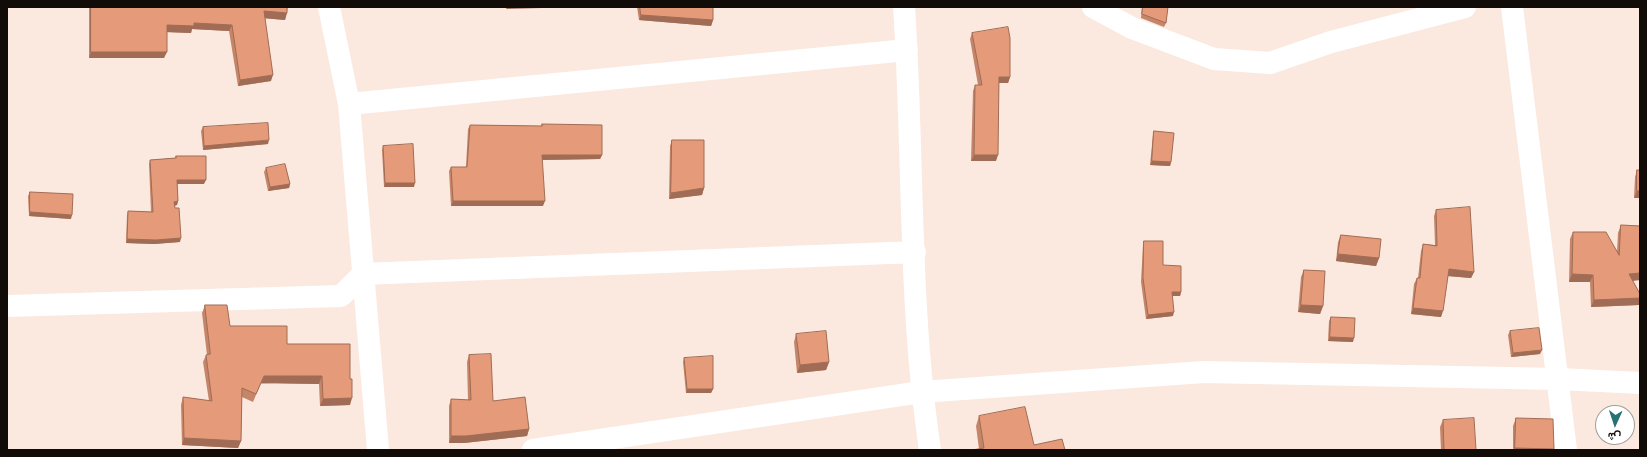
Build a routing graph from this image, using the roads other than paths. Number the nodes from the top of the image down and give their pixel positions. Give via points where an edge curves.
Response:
1 (329, 7) edge
2 (904, 7) edge
3 (1093, 7) edge
4 (1465, 7) edge
5 (1512, 7) edge
6 (907, 50) junction
7 (349, 104) junction
8 (915, 252) junction
9 (363, 274) junction
10 (7, 306) edge
11 (1559, 379) junction
12 (1640, 383) edge
13 (921, 392) junction
14 (378, 450) edge
15 (533, 450) edge
16 (930, 450) edge
17 (1566, 450) edge

1 - 7 street
2 - 6 street
3 - 4 street via 1132,28 1214,59 1270,63 1331,42
5 - 11 street
6 - 7 street
6 - 8 street
7 - 9 street
8 - 9 street
8 - 13 street
9 - 10 street via 341,296
9 - 14 street
11 - 12 street
11 - 13 street via 1204,372
11 - 17 street
13 - 15 street
13 - 16 street

